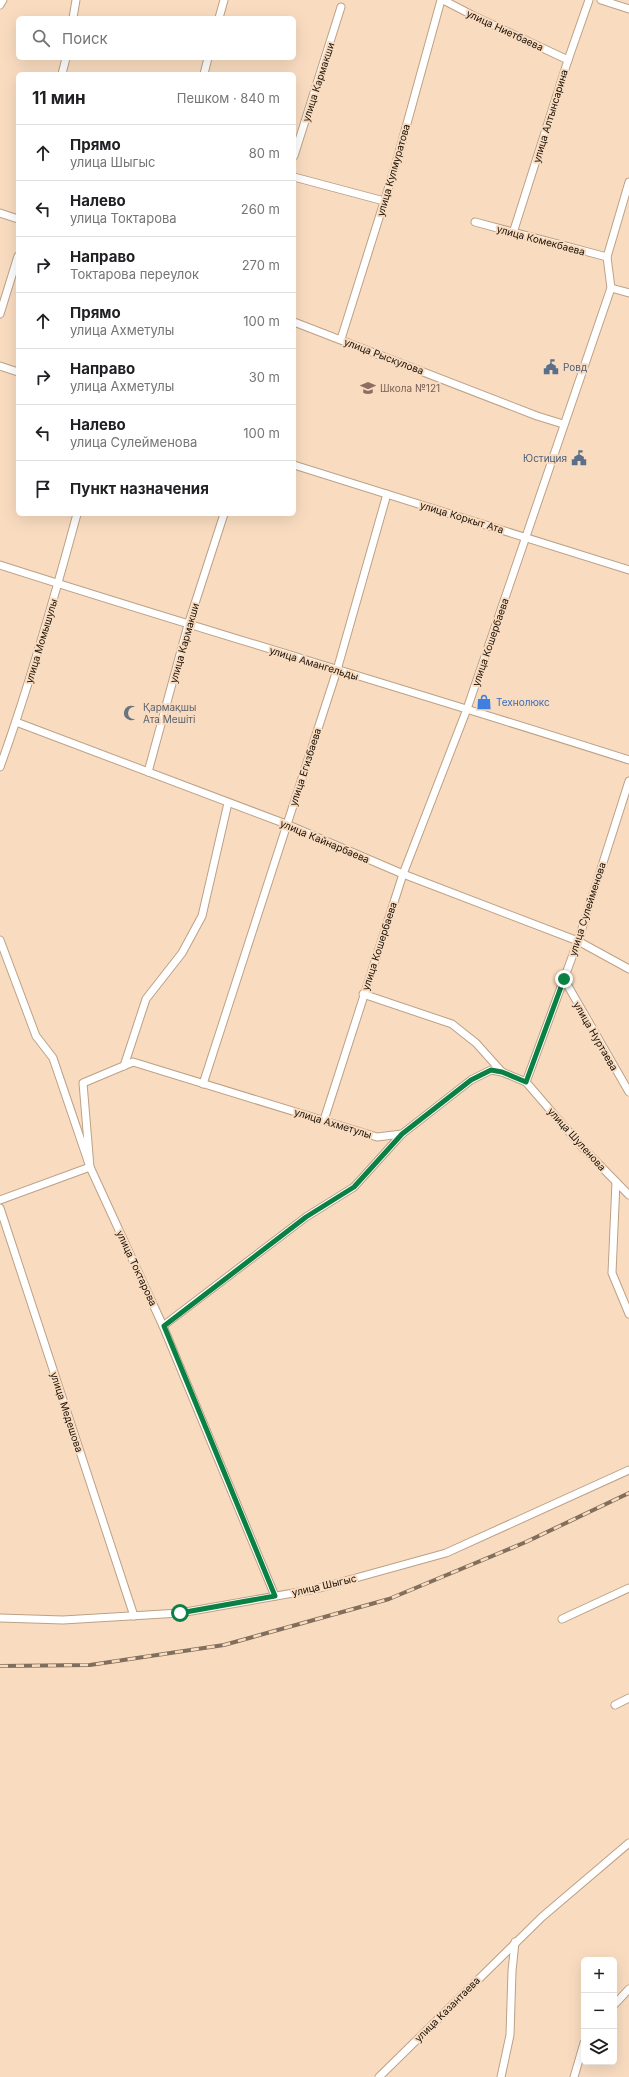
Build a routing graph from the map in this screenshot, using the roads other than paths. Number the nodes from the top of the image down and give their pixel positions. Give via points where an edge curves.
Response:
1 (3, 0) edge
2 (76, 0) edge
3 (224, 0) edge
4 (442, 0) edge
5 (589, 0) edge
6 (601, 0) edge
7 (0, 5) edge
8 (341, 7) dead end
9 (629, 9) edge
10 (73, 16) edge
11 (220, 16) edge
12 (66, 60) edge
13 (208, 60) edge
14 (568, 60) junction
15 (62, 72) edge
16 (204, 72) edge
17 (296, 150) edge
18 (296, 178) edge
19 (629, 182) edge
20 (384, 201) junction
21 (0, 213) edge
22 (16, 219) edge
23 (475, 222) dead end
24 (513, 233) junction
25 (607, 257) junction
26 (16, 262) edge
27 (611, 288) junction
28 (629, 293) edge
29 (0, 314) edge
30 (296, 323) edge
31 (341, 339) junction
32 (0, 366) edge
33 (16, 371) edge
34 (563, 424) junction
35 (296, 466) edge
36 (386, 494) junction
37 (76, 516) edge
38 (223, 516) edge
39 (525, 537) junction
40 (0, 565) edge
41 (629, 570) edge
42 (58, 583) junction
43 (188, 625) junction
44 (337, 670) junction
45 (468, 708) junction
46 (16, 722) junction
47 (629, 760) edge
48 (0, 767) edge
49 (148, 772) junction
50 (629, 781) edge
51 (228, 802) junction
52 (286, 824) junction
53 (403, 874) junction
54 (0, 940) edge
55 (578, 941) junction
56 (629, 969) edge
57 (564, 979) junction
58 (363, 994) junction
59 (124, 1066) junction
60 (502, 1072) junction
61 (526, 1082) junction
62 (203, 1084) junction
63 (629, 1092) edge
64 (324, 1120) junction
65 (402, 1134) junction
66 (90, 1168) junction
67 (616, 1182) junction
68 (629, 1195) edge
69 (0, 1200) edge
70 (0, 1208) edge
71 (629, 1314) edge
72 (164, 1326) junction
73 (629, 1470) edge
74 (629, 1588) edge
75 (275, 1596) junction
76 (134, 1616) junction
77 (0, 1618) edge
78 (562, 1619) dead end
79 (629, 1698) edge
80 (615, 1705) dead end
81 (629, 1843) edge
82 (515, 1942) junction
83 (629, 1989) edge
84 (617, 2002) edge
85 (581, 2052) edge
86 (379, 2077) edge
87 (501, 2077) edge
88 (574, 2077) edge

1 - 7 street
2 - 10 street
3 - 11 street
4 - 14 street, улица Ниетбаева
4 - 20 street, улица Кулмуратова
5 - 14 street, улица Алтынсарина
6 - 9 street
8 - 17 street, улица Кармакши
12 - 15 street
13 - 16 street
14 - 24 street, улица Алтынсарина
18 - 20 street
19 - 25 street, улица Кошербаева
20 - 31 street, улица Кулмуратова
21 - 22 street
23 - 24 street, улица Комекбаева
24 - 25 street, улица Комекбаева
25 - 27 street, улица Кошербаева
26 - 29 street
27 - 28 street
27 - 34 street, улица Кошербаева
30 - 31 street, улица Рыскулова
31 - 34 street, улица Рыскулова
32 - 33 street
34 - 39 street, улица Кошербаева
35 - 36 street, улица Коркыт Ата
36 - 39 street, улица Коркыт Ата
36 - 44 street, улица Егизбаева
37 - 42 street, улица Момышулы
38 - 43 street, улица Кармакши
39 - 41 street, улица Коркыт Ата
39 - 45 street, улица Кошербаева
40 - 42 street, улица Амангельды
42 - 43 street, улица Амангельды
42 - 46 street, улица Момышулы
43 - 44 street, улица Амангельды
43 - 49 street, улица Кармакши
44 - 45 street, улица Амангельды
44 - 52 street, улица Егизбаева
45 - 47 street, улица Амангельды
45 - 53 street, улица Кошербаева
46 - 48 street, улица Момышулы
46 - 49 street, улица Кайнарбаева
49 - 51 street, улица Кайнарбаева
50 - 55 street, улица Сулейменова
51 - 52 street, улица Кайнарбаева
51 - 59 street via 202,916 182,953 146,999
52 - 53 street, улица Кайнарбаева
52 - 62 street, улица Егизбаева
53 - 55 street, улица Кайнарбаева
53 - 58 street, улица Кошербаева
54 - 66 street, улица Токтарова via 36,1036 54,1058
55 - 56 street, улица Кайнарбаева
55 - 57 street, улица Сулейменова
57 - 61 street, улица Сулейменова
57 - 63 street, улица Нуртаева
58 - 60 street via 452,1024 476,1043
58 - 64 street, улица Кошербаева
59 - 62 street, улица Ахметулы via 133,1062
59 - 66 street, улица Ахметулы via 82,1083
60 - 61 street
60 - 65 street via 491,1070 471,1080
61 - 67 street, улица Шуленова
62 - 64 street, улица Ахметулы
64 - 65 street, улица Ахметулы via 377,1137
65 - 72 street via 354,1187 306,1217
66 - 69 street
66 - 72 street, улица Токтарова
67 - 68 street, улица Шуленова
67 - 71 street via 612,1273
70 - 76 street, улица Медешова
72 - 75 street, улица Токтарова
73 - 75 street, улица Шыгыс via 446,1553 316,1589
74 - 78 street
75 - 76 street, улица Шыгыс via 180,1613
76 - 77 street, улица Шыгыс via 63,1620
79 - 80 street
81 - 82 street, улица Казантаева
82 - 86 street, улица Казантаева
82 - 87 street via 510,2035
83 - 84 street
85 - 88 street

